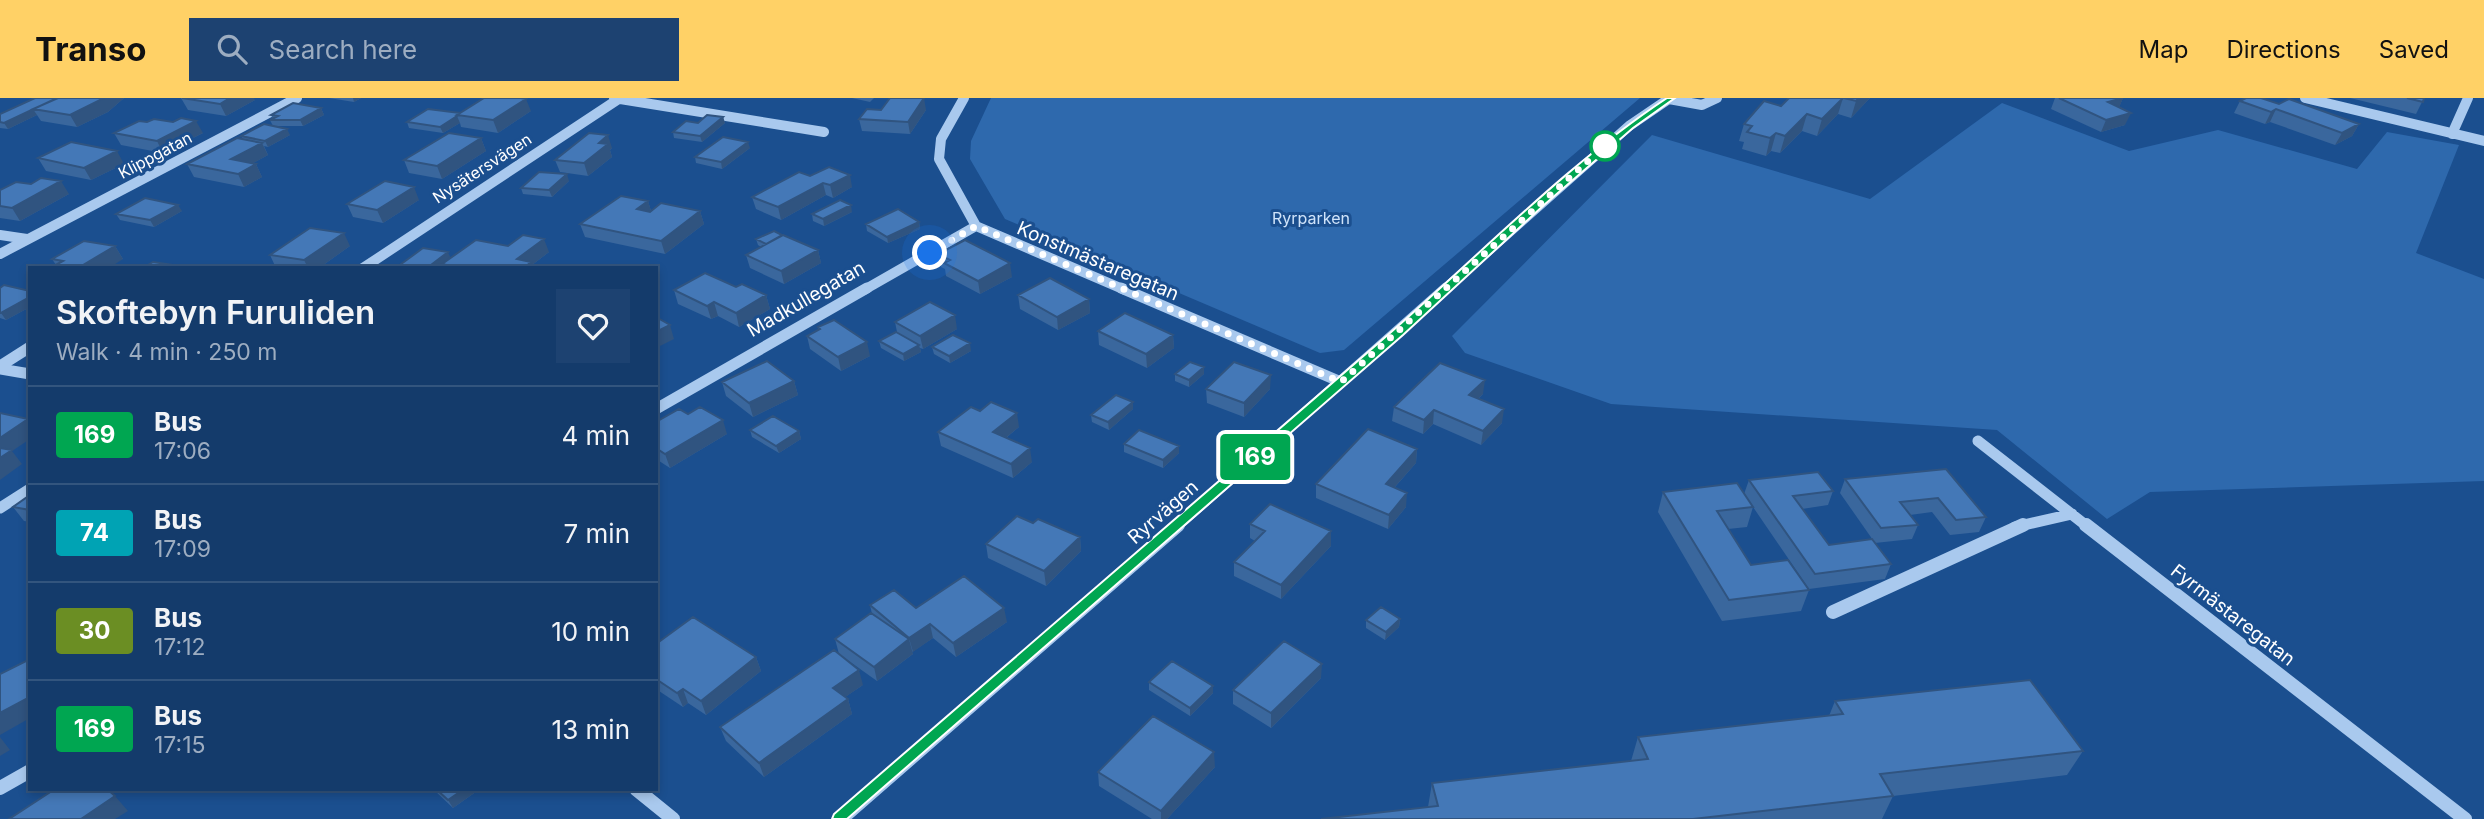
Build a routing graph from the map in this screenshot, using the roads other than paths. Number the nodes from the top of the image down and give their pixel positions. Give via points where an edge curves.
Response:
1 (298, 98) edge
2 (618, 98) edge
3 (964, 98) edge
4 (1717, 98) edge
5 (2305, 98) edge
6 (2468, 98) edge
7 (1669, 99) edge
8 (824, 132) dead end
9 (2452, 134) junction
10 (2484, 141) edge
11 (976, 226) junction
12 (0, 235) edge
13 (27, 239) junction
14 (0, 254) edge
15 (366, 266) edge
16 (28, 348) edge
17 (0, 367) edge
18 (28, 374) edge
19 (1341, 382) junction
20 (658, 408) edge
21 (1978, 441) dead end
22 (28, 490) edge
23 (0, 508) edge
24 (2072, 513) junction
25 (1833, 612) dead end
26 (28, 772) edge
27 (0, 788) edge
28 (638, 791) edge
29 (673, 819) edge
30 (841, 819) edge
31 (2465, 819) edge

1 - 13 street, Klippgatan
2 - 8 street
2 - 15 street, Nysätersvägen
3 - 11 street via 941,139 939,159
4 - 7 street via 1702,105
5 - 9 street
6 - 9 street
7 - 19 street, Ryrvägen via 1629,126
9 - 10 street
11 - 19 street, Konstmästaregatan
11 - 20 street, Madkullegatan
12 - 13 street
13 - 14 street, Klippgatan
16 - 17 street
17 - 18 street
19 - 30 street, Ryrvägen
21 - 24 street, Fyrmästaregatan
22 - 23 street
24 - 25 street via 2013,527
24 - 31 street, Fyrmästaregatan
26 - 27 street
28 - 29 street

